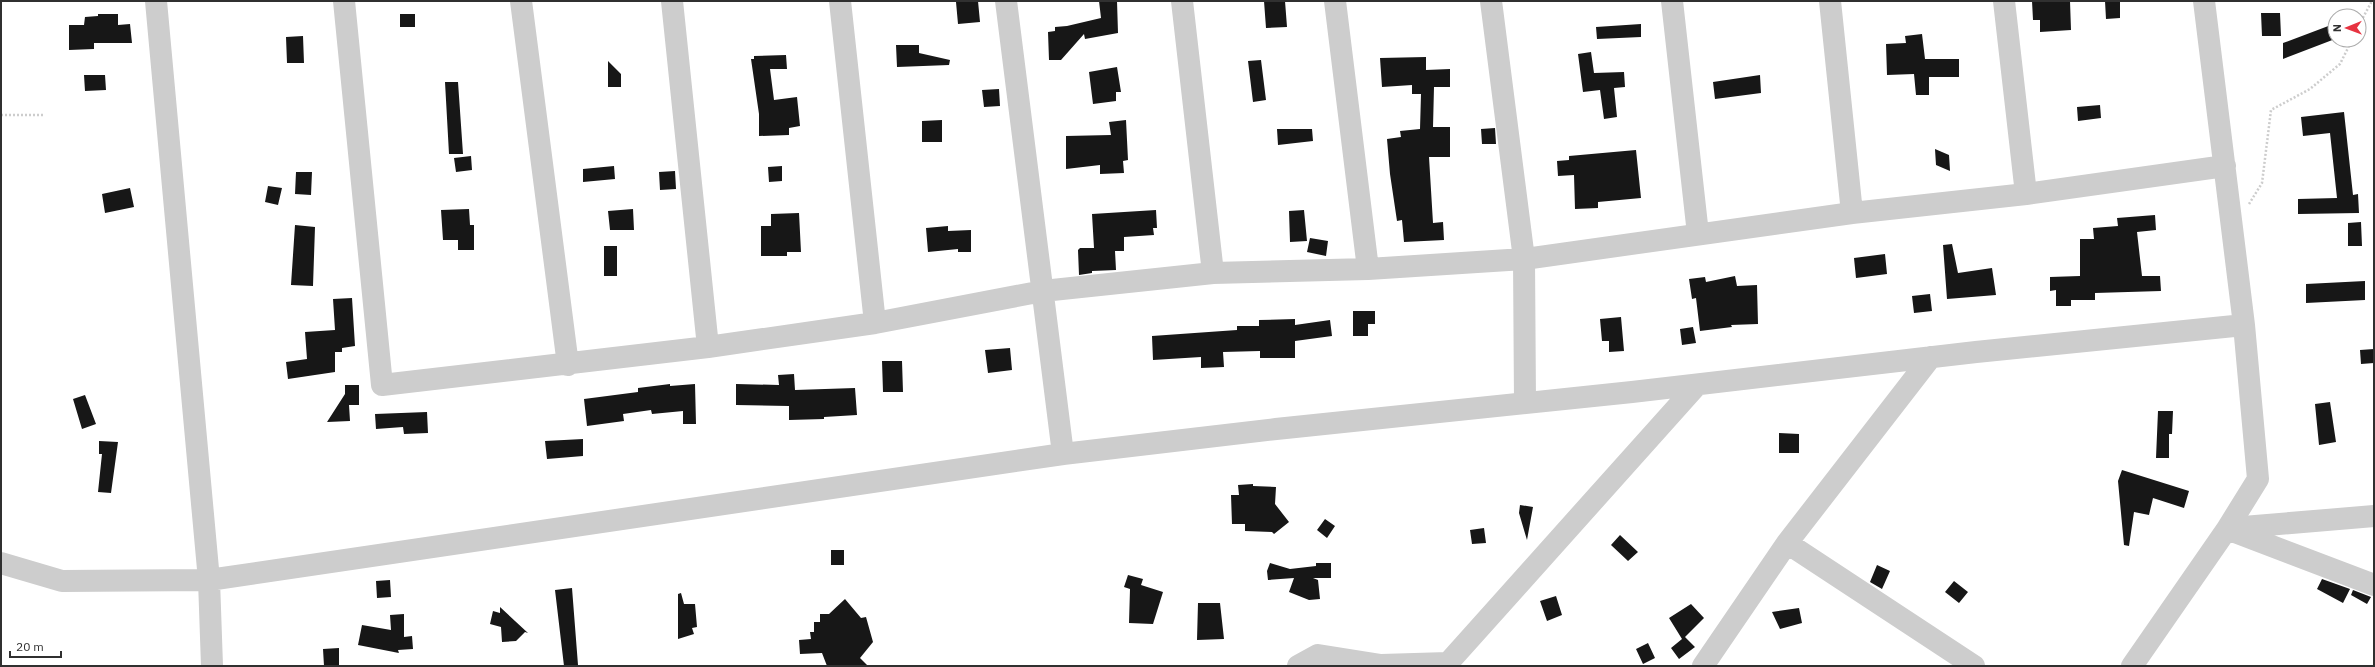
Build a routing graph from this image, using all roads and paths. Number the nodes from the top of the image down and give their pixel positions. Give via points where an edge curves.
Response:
1 (156, 1) edge
2 (344, 1) edge
3 (521, 1) edge
4 (672, 1) edge
5 (840, 1) edge
6 (1006, 1) edge
7 (1182, 1) edge
8 (1335, 1) edge
9 (1491, 1) edge
10 (1672, 1) edge
11 (1830, 1) edge
12 (2004, 1) edge
13 (2204, 1) edge
14 (2372, 1) edge
15 (2367, 10) edge
16 (2348, 48) edge
17 (1, 115) edge
18 (43, 115) dead end
19 (2225, 166) junction
20 (2026, 194) junction
21 (2246, 207) dead end
22 (1852, 213) junction
23 (1698, 234) junction
24 (1524, 259) junction
25 (1368, 269) junction
26 (1213, 273) junction
27 (1043, 291) junction
28 (875, 323) junction
29 (2244, 325) junction
30 (708, 348) junction
31 (1931, 357) junction
32 (568, 365) junction
33 (1697, 385) junction
34 (1525, 403) junction
35 (1063, 454) junction
36 (2374, 516) edge
37 (2227, 529) junction
38 (1788, 543) junction
39 (1, 563) edge
40 (209, 580) junction
41 (2374, 585) edge
42 (1442, 664) edge
43 (212, 666) edge
44 (1298, 666) edge
45 (1703, 666) edge
46 (1974, 666) edge
47 (2132, 666) edge

1 - 40 street
2 - 32 street via 382,385
3 - 32 street
4 - 30 street
5 - 28 street
6 - 27 street
7 - 26 street
8 - 25 street
9 - 24 street
10 - 23 street
11 - 22 street
12 - 20 street
13 - 19 street
14 - 15 path
16 - 21 path via 2340,64 2310,89 2271,110 2262,183
17 - 18 path
19 - 20 street
19 - 29 street
20 - 22 street
22 - 23 street
23 - 24 street
24 - 25 street
24 - 34 street
25 - 26 street
26 - 27 street
27 - 28 street
27 - 35 street
28 - 30 street
29 - 31 street
29 - 37 street via 2258,479
30 - 32 street
31 - 33 street
31 - 38 street
33 - 34 street
33 - 42 street
34 - 35 street
35 - 40 street
36 - 37 street
37 - 41 street
37 - 47 street
38 - 45 street
38 - 46 street
39 - 40 street via 62,580
40 - 43 street
42 - 44 street via 1381,665 1318,656

